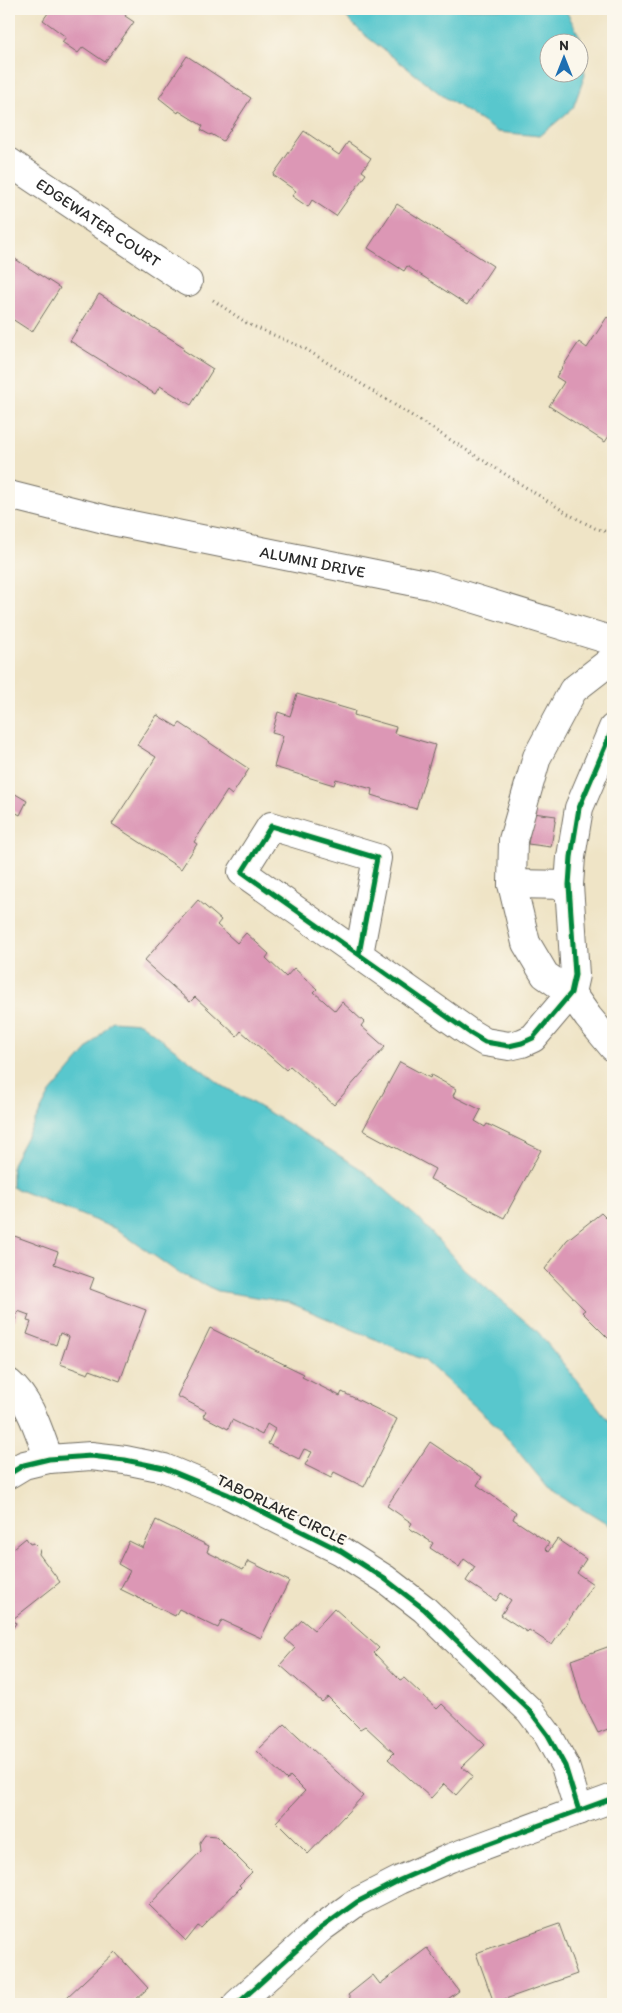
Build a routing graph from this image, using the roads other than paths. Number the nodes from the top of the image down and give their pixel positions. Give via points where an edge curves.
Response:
1 (9, 162) edge
2 (188, 282) road end
3 (9, 495) edge
4 (613, 641) edge
5 (613, 659) edge
6 (613, 728) edge
7 (512, 884) junction
8 (569, 885) junction
9 (359, 954) junction
10 (571, 993) junction
11 (613, 1047) edge
12 (9, 1383) edge
13 (49, 1459) junction
14 (9, 1474) edge
15 (613, 1798) edge
16 (579, 1811) junction
17 (237, 2004) edge

1 - 2 street, EDGEWATER COURT
3 - 4 street, ALUMNI DRIVE via 112,521 430,585
5 - 7 street via 573,690 537,757 513,840
6 - 8 street via 579,808
7 - 8 street
7 - 10 street via 526,943 544,975
8 - 10 street via 575,975
9 - 9 street via 242,872 271,826 377,858
9 - 10 street via 486,1042 509,1046 533,1038
10 - 11 street
12 - 13 street via 18,1390 31,1414
13 - 14 street, TABORLAKE CIRCLE via 24,1465
13 - 16 street, TABORLAKE CIRCLE via 91,1456 164,1468 236,1498 341,1551 385,1579 424,1609 530,1711 565,1766
15 - 16 street
16 - 17 street via 450,1858 357,1902 321,1928

